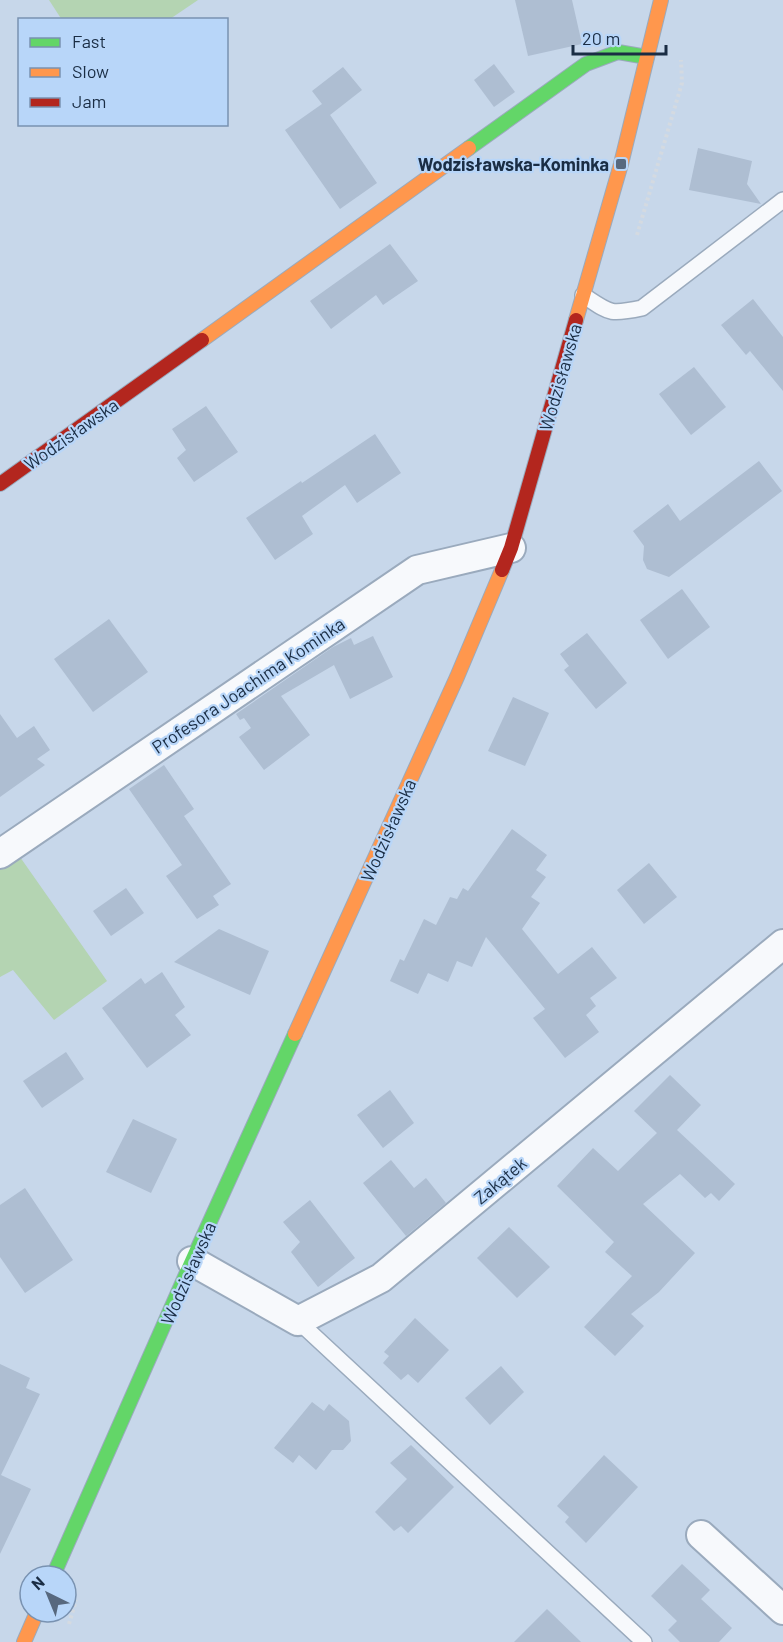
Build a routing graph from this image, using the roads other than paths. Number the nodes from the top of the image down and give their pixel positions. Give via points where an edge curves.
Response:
1 (661, 0) edge
2 (647, 57) junction
3 (783, 201) edge
4 (583, 295) junction
5 (0, 484) edge
6 (511, 548) junction
7 (0, 854) edge
8 (783, 944) edge
9 (192, 1262) junction
10 (298, 1321) junction
11 (701, 1534) dead end
12 (58, 1564) edge
13 (783, 1610) edge
14 (32, 1624) edge
15 (24, 1642) edge
16 (644, 1642) edge

1 - 2 main road, Wodzisławska
2 - 4 main road, Wodzisławska
2 - 5 main road, Wodzisławska via 618,52 586,64
3 - 4 lane via 642,308 608,312
4 - 6 main road, Wodzisławska
6 - 7 street, Profesora Joachima Kominka via 417,570
6 - 9 main road, Wodzisławska via 452,688
8 - 10 street, Zakątek via 381,1278
9 - 10 street
9 - 12 main road, Wodzisławska
10 - 16 lane
11 - 13 street
14 - 15 main road

